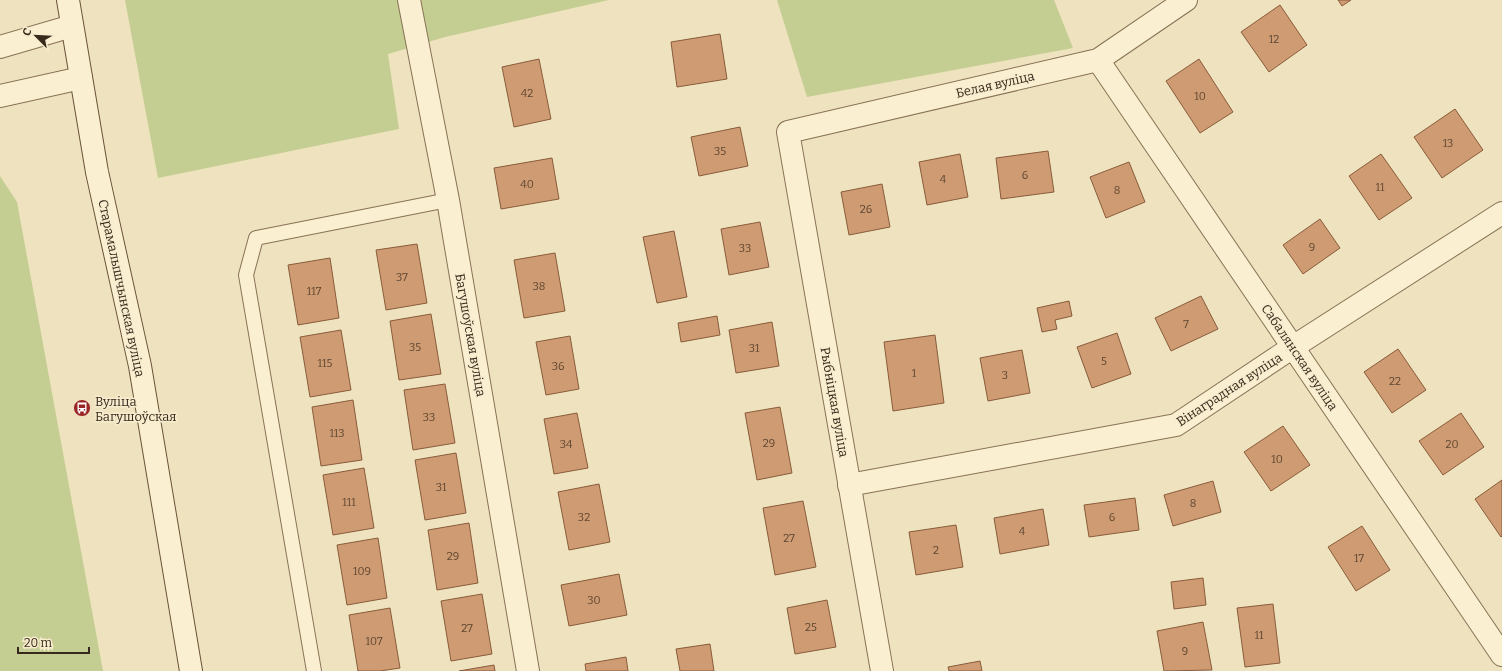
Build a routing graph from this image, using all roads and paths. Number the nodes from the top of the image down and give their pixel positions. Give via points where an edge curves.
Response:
1 (68, 0) edge
2 (409, 0) edge
3 (1186, 0) edge
4 (72, 26) junction
5 (0, 47) edge
6 (1098, 60) junction
7 (81, 78) junction
8 (0, 96) edge
9 (788, 132) joint
10 (448, 200) junction
11 (1502, 213) edge
12 (1293, 347) junction
13 (849, 485) junction
14 (1502, 655) edge
15 (191, 671) edge
16 (314, 671) edge
17 (528, 671) edge
18 (882, 671) edge

1 - 4 street, Старамалышчынская вуліца
2 - 10 street, Багушоўская вуліца
3 - 6 street, Белая вуліца
4 - 5 street
4 - 7 street, Старамалышчынская вуліца
6 - 9 street, Белая вуліца
6 - 12 street, Сабалянская вуліца
7 - 8 street
7 - 15 street, Старамалышчынская вуліца via 98,172 140,366
9 - 13 street, Рыбніцкая вуліца
10 - 16 lane via 256,238 246,275
10 - 17 street, Багушоўская вуліца
11 - 12 street, Вінаградная вуліца
12 - 13 street, Вінаградная вуліца via 1176,425
12 - 14 street, Сабалянская вуліца
13 - 18 street, Рыбніцкая вуліца

